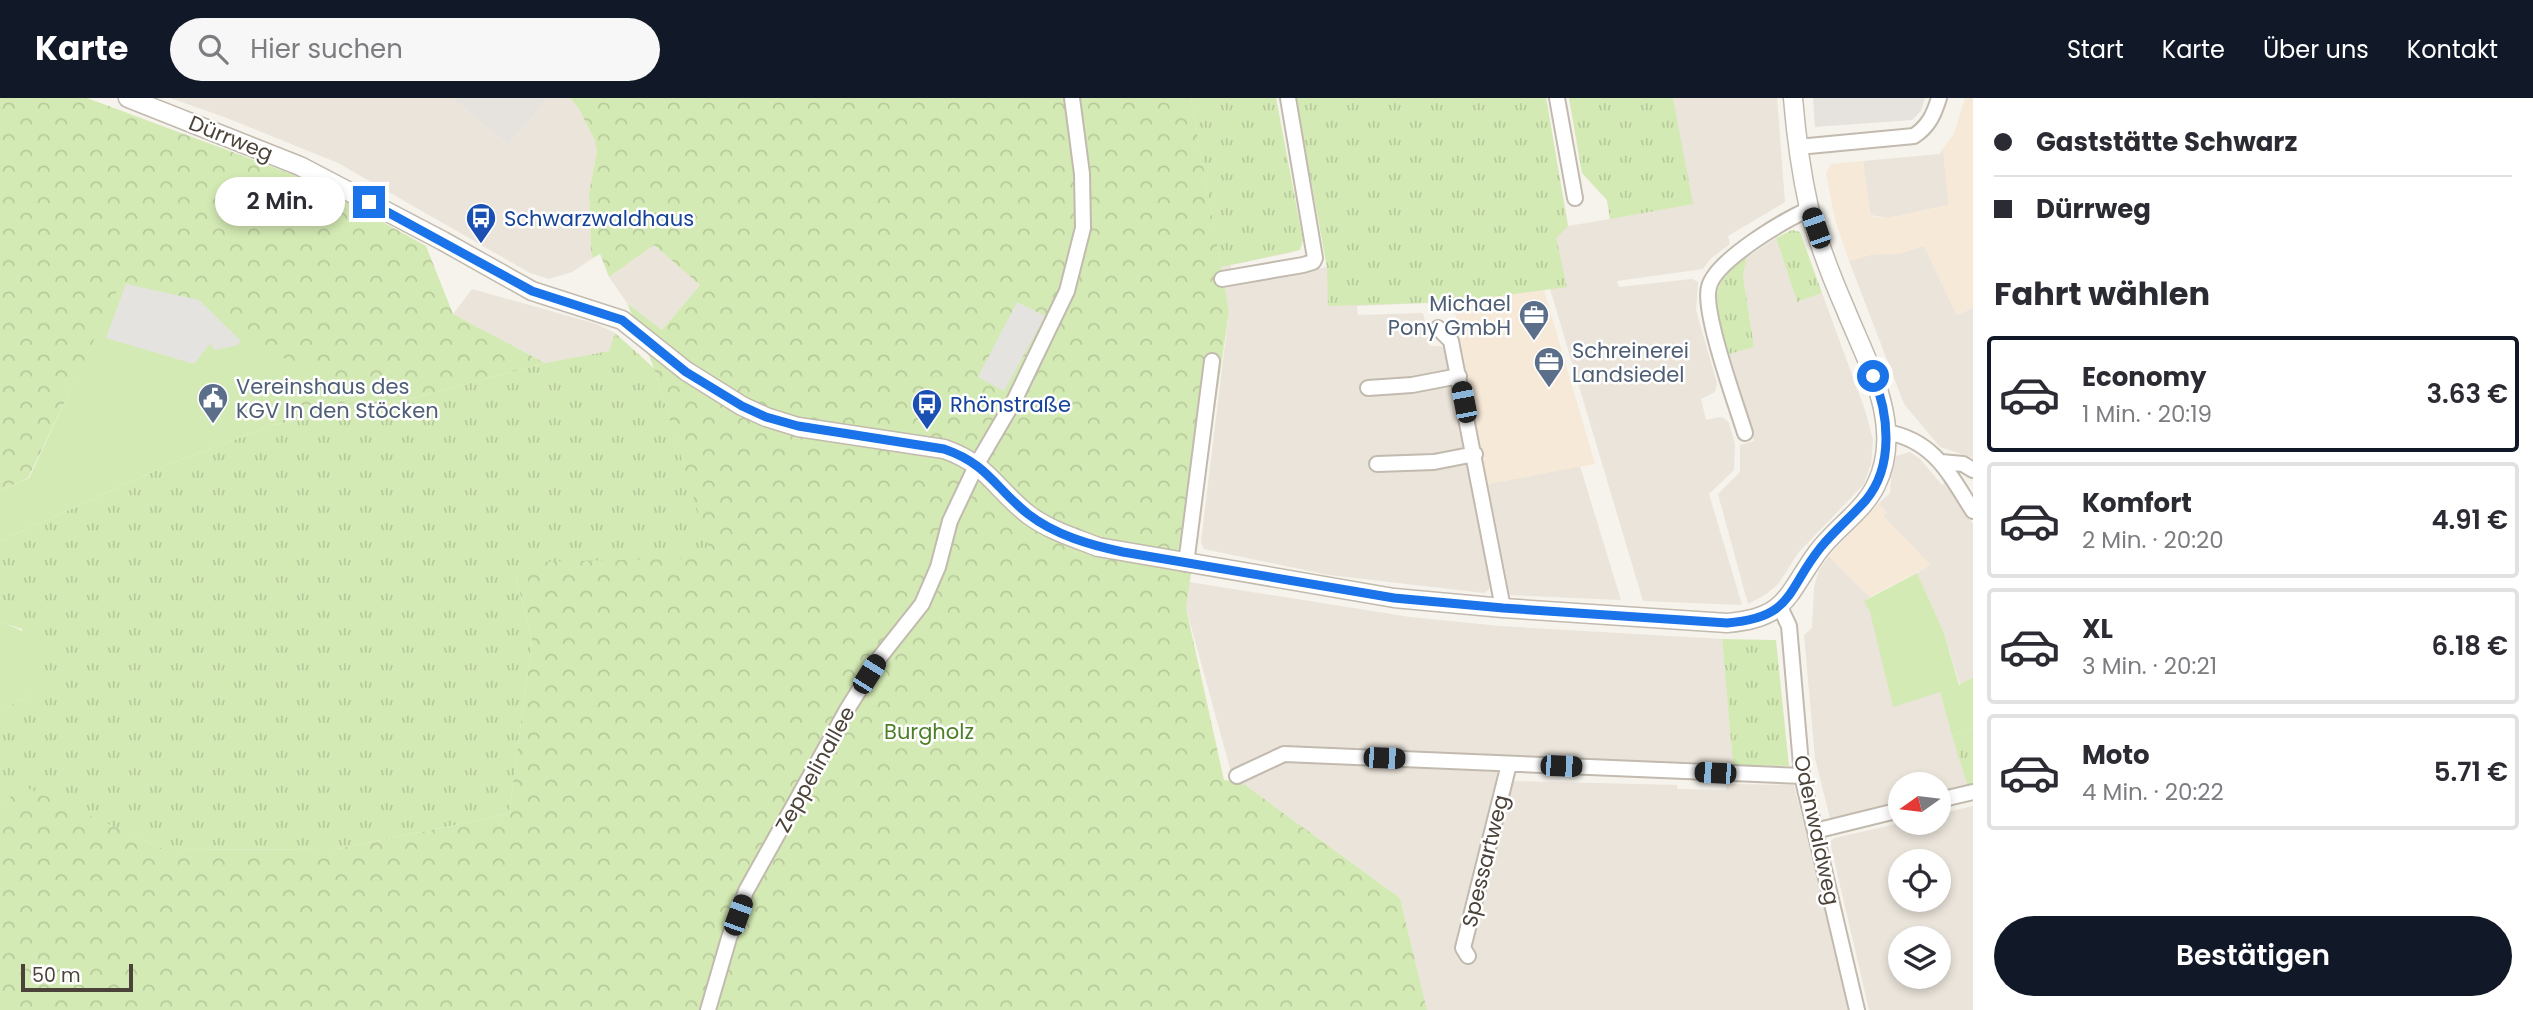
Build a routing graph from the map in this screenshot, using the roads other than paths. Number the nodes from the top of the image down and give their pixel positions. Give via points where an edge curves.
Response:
1 (128, 98) edge
2 (1072, 98) edge
3 (1288, 98) edge
4 (1557, 98) edge
5 (1793, 98) edge
6 (1939, 98) edge
7 (1798, 147) junction
8 (1574, 198) dead end
9 (1810, 209) junction
10 (1222, 279) dead end
11 (1438, 328) dead end
12 (1212, 360) dead end
13 (1459, 376) junction
14 (1368, 388) dead end
15 (1886, 432) junction
16 (1745, 433) dead end
17 (1475, 454) junction
18 (1941, 462) junction
19 (977, 464) junction
20 (1377, 464) dead end
21 (1973, 470) edge
22 (1973, 511) edge
23 (1186, 564) junction
24 (1780, 607) junction
25 (1503, 608) junction
26 (1509, 764) junction
27 (1237, 776) dead end
28 (1802, 776) junction
29 (1973, 792) edge
30 (1951, 797) edge
31 (1888, 813) edge
32 (1815, 831) junction
33 (1468, 956) dead end
34 (708, 1010) edge
35 (1857, 1010) edge

1 - 19 street, Dürrweg via 300,166 532,291 622,320 686,372 766,417 944,449
2 - 19 street, Zeppelinallee via 1082,174 1083,228 1068,291
3 - 10 street via 1315,258 1303,265
4 - 8 street
5 - 7 street
6 - 7 street via 1931,120 1914,136
7 - 9 street
9 - 15 street via 1879,389
9 - 16 street via 1737,253 1713,276 1709,287 1709,312
11 - 13 street via 1451,341
12 - 23 street
13 - 14 street
13 - 17 street
15 - 18 street via 1920,443
15 - 24 street via 1876,485 1821,546
17 - 20 street
17 - 25 street
18 - 21 street
18 - 22 street
19 - 23 street via 1023,510 1058,532 1098,547
19 - 34 street, Zeppelinallee via 950,521 922,604 848,708 746,891
23 - 25 street via 1394,598
24 - 25 street via 1751,621 1727,623
24 - 28 street, Odenwaldweg via 1789,626
26 - 27 street, Spessartweg via 1284,754
26 - 28 street, Spessartweg
26 - 33 street, Spessartweg via 1464,948
28 - 32 street, Odenwaldweg
29 - 30 street
31 - 32 street
32 - 35 street, Odenwaldweg

